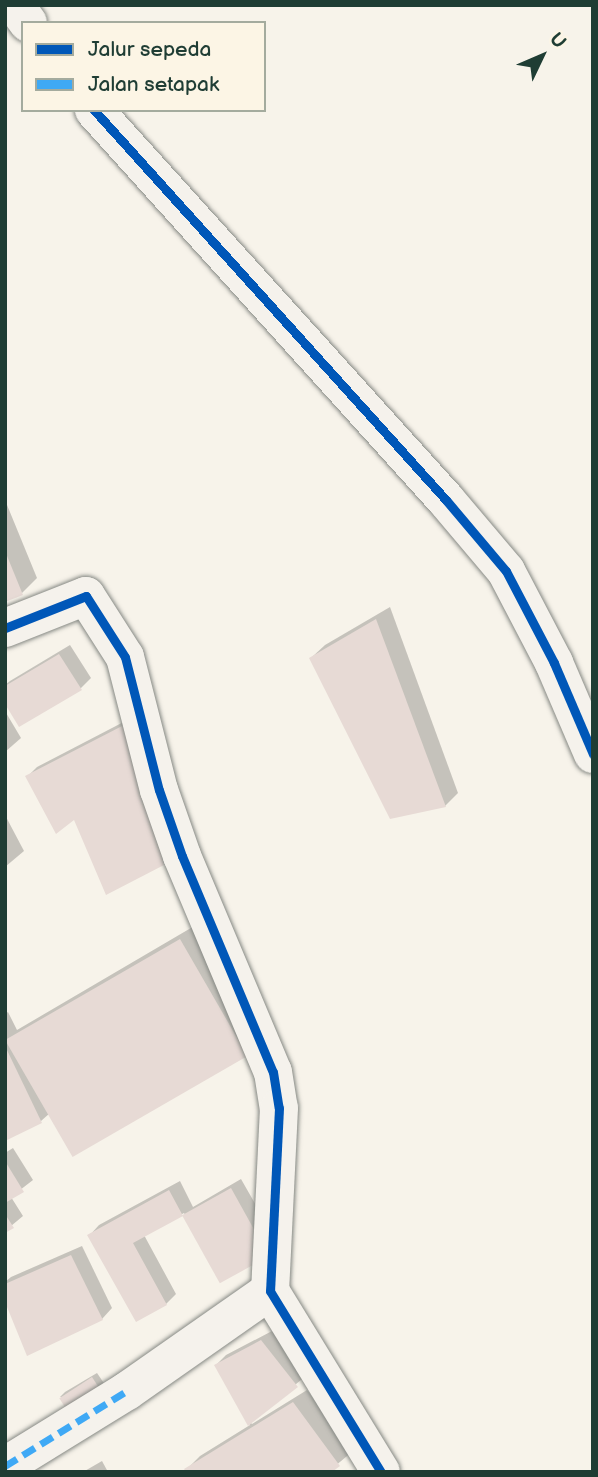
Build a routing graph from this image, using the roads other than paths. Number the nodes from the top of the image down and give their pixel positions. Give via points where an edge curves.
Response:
1 (15, 5) edge
2 (27, 21) edge
3 (96, 112) edge
4 (5, 628) edge
5 (593, 754) edge
6 (270, 1291) junction
7 (5, 1466) edge
8 (381, 1472) edge

1 - 2 street
3 - 5 street via 506,571 554,663
4 - 6 street via 86,596 125,657 166,812 273,1072 279,1108
6 - 7 street via 127,1391
6 - 8 street

